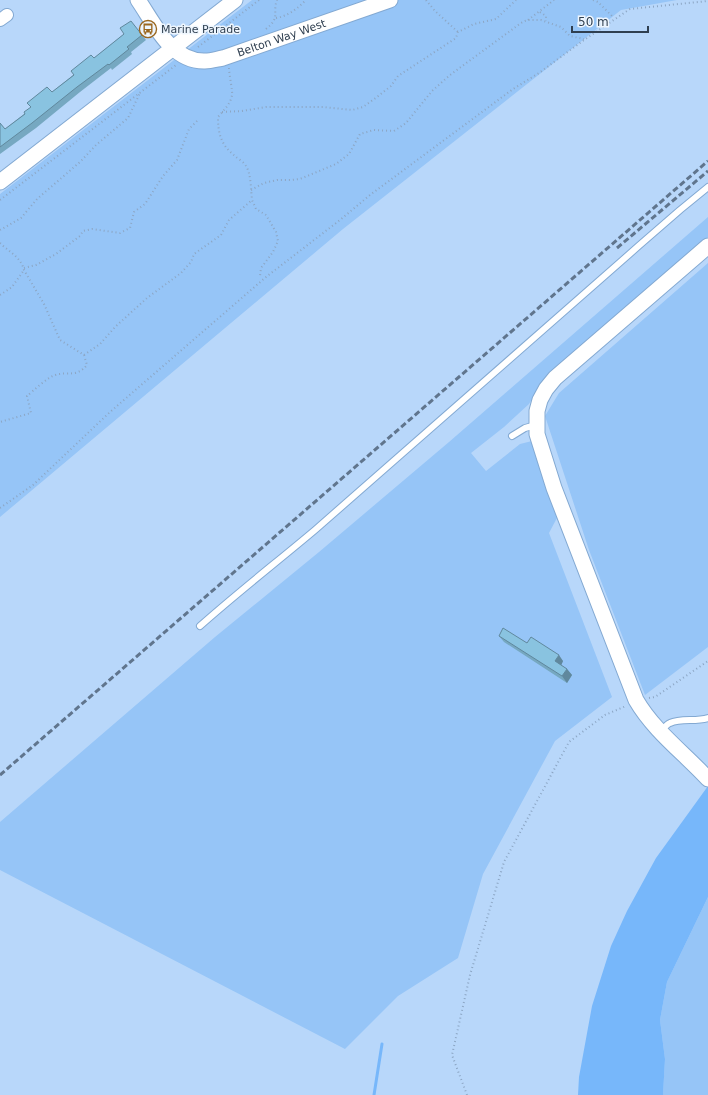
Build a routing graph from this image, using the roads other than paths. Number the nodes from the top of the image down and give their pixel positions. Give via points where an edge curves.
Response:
1 (138, 0) edge
2 (236, 0) edge
3 (390, 0) edge
4 (173, 49) junction
5 (0, 182) edge
6 (708, 187) edge
7 (708, 246) edge
8 (536, 425) junction
9 (512, 436) dead end
10 (200, 626) dead end
11 (708, 718) edge
12 (659, 732) junction
13 (708, 779) edge

1 - 4 street
2 - 4 street
3 - 4 street, Belton Way West via 228,57 205,62 196,61 192,54
4 - 5 street
6 - 10 lane
7 - 8 street via 555,378 540,400
8 - 9 lane
8 - 12 street via 554,488 636,700
11 - 12 lane via 701,721 671,722
12 - 13 street

